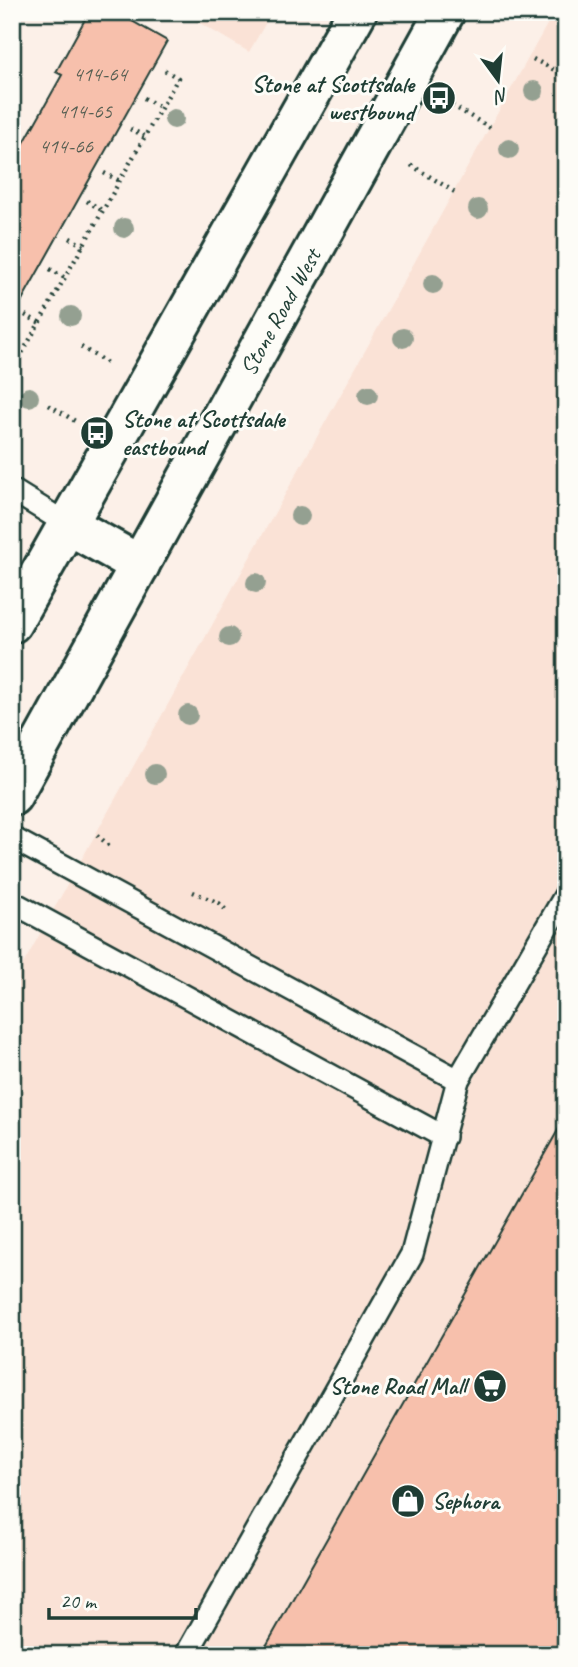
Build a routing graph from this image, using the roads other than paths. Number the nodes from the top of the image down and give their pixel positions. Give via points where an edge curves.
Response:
1 (356, 12) edge
2 (445, 12) edge
3 (12, 490) edge
4 (67, 524) junction
5 (140, 565) junction
6 (12, 623) edge
7 (12, 796) edge
8 (12, 838) edge
9 (566, 894) edge
10 (12, 902) edge
11 (458, 1080) junction
12 (444, 1137) junction
13 (186, 1655) edge

1 - 4 main road
2 - 5 main road, Stone Road West
3 - 4 lane
4 - 5 main road
4 - 6 main road
5 - 7 main road, Stone Road West
8 - 11 lane
9 - 11 lane
10 - 12 lane
11 - 12 lane
12 - 13 lane via 412,1254

